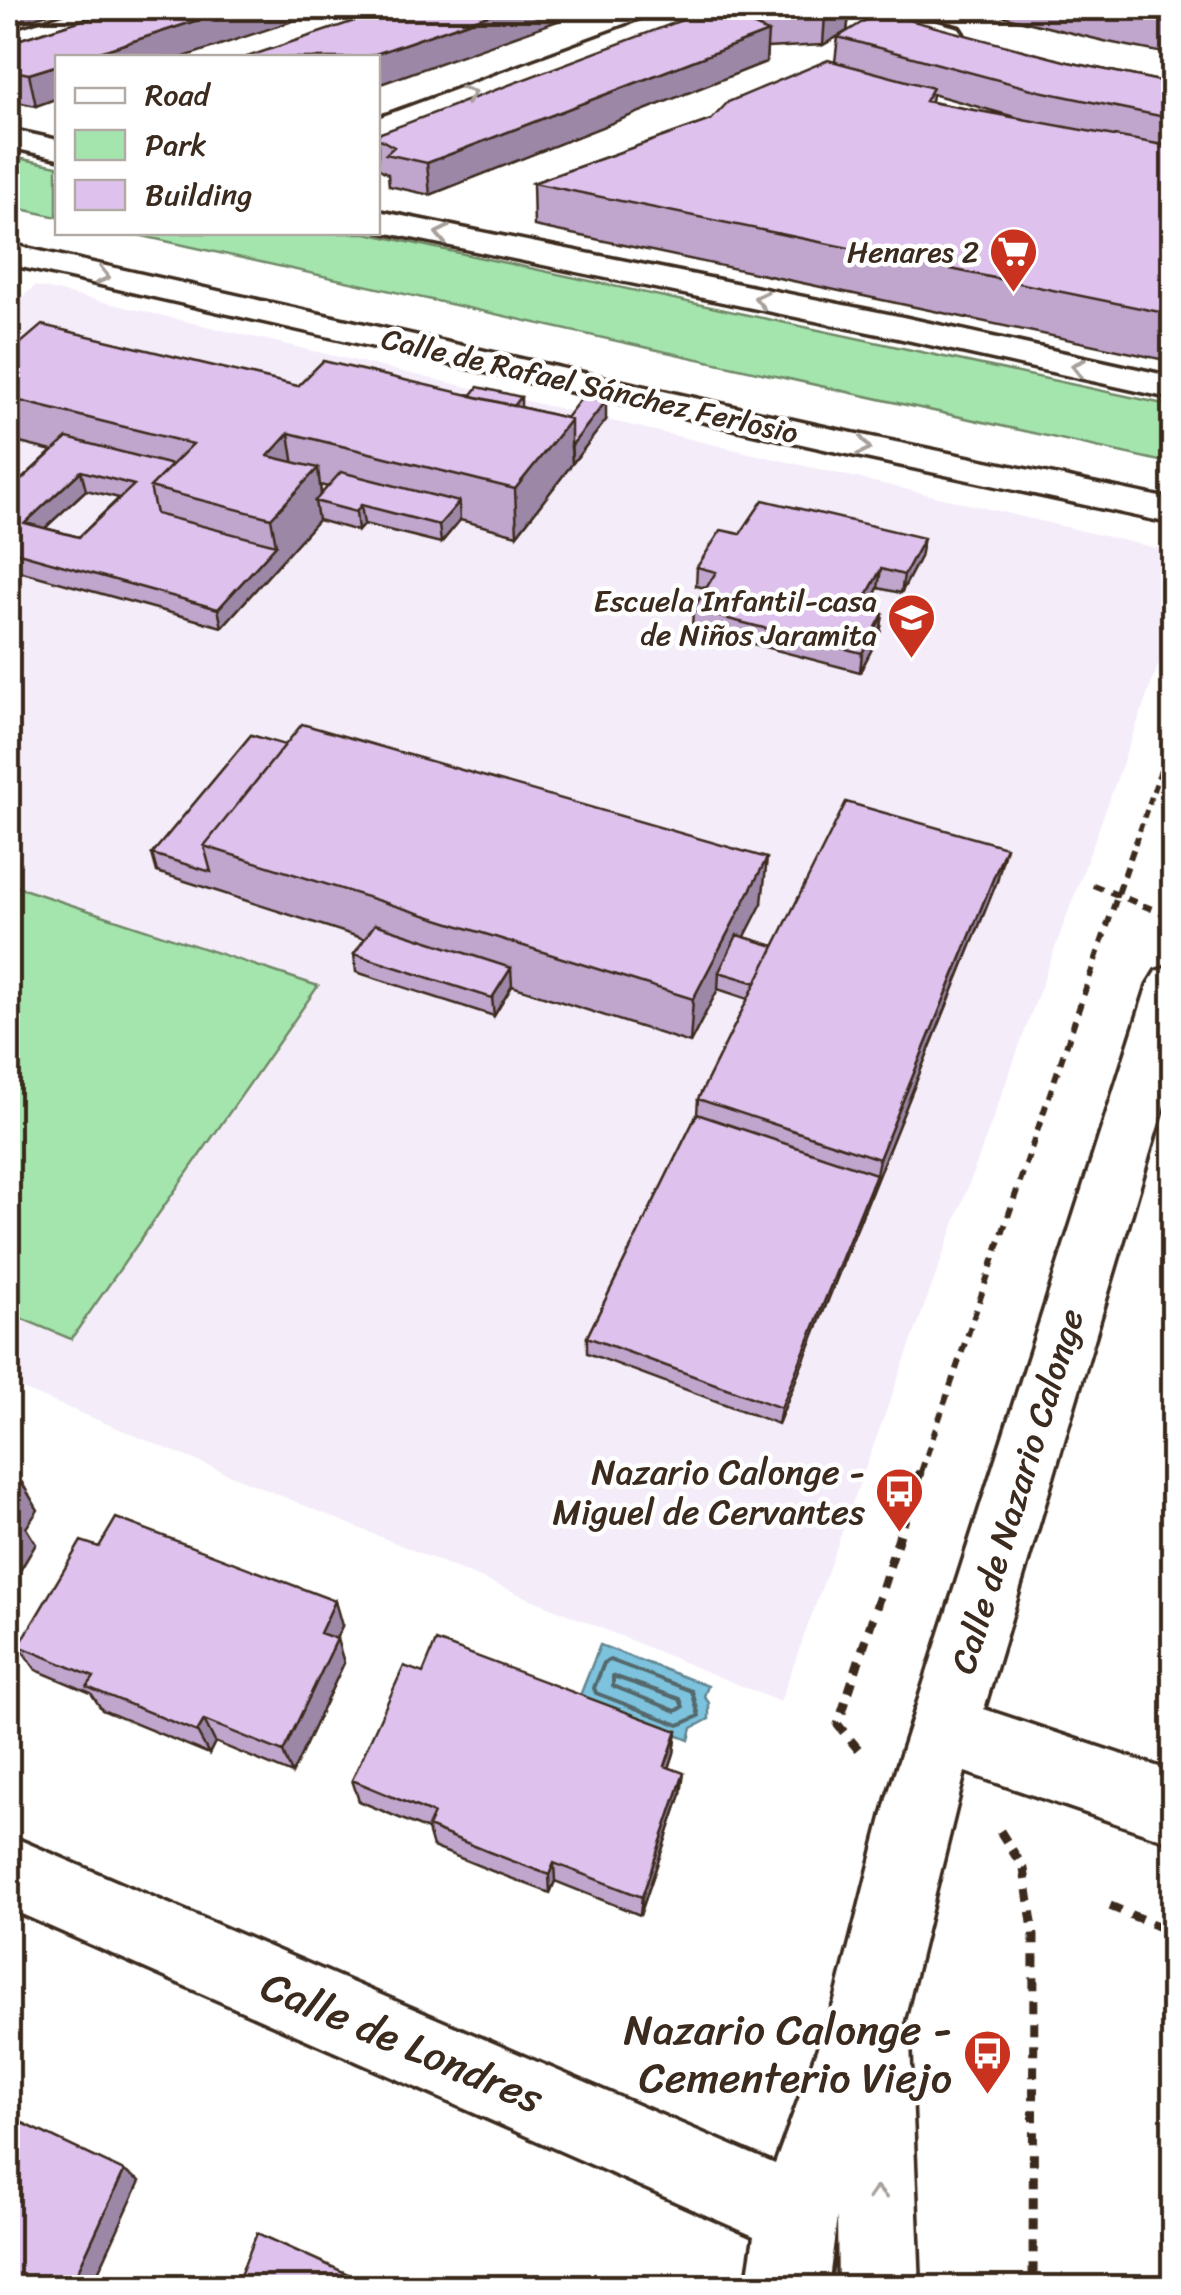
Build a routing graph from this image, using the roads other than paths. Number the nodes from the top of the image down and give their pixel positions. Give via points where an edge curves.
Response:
1 (116, 8) edge
2 (702, 8) edge
3 (856, 8) edge
4 (973, 40) edge
5 (8, 41) edge
6 (380, 127) edge
7 (8, 138) edge
8 (55, 148) edge
9 (380, 221) edge
10 (10, 256) edge
11 (1174, 388) edge
12 (1174, 512) edge
13 (1170, 1011) edge
14 (942, 1730) junction
15 (1174, 1808) edge
16 (8, 1871) edge
17 (873, 2001) junction
18 (792, 2251) edge
19 (879, 2288) edge

1 - 5 street
6 -> 2 street
3 - 4 street
7 - 8 street
11 -> 9 street
10 -> 12 street, Calle de Rafael Sánchez Ferlosio
13 - 14 street, Calle de Nazario Calonge
14 - 15 street
14 - 17 street, Calle de Nazario Calonge
16 - 18 street, Calle de Londres
17 - 18 street, Calle de Nazario Calonge
19 -> 17 street, Calle de Nazario Calonge

